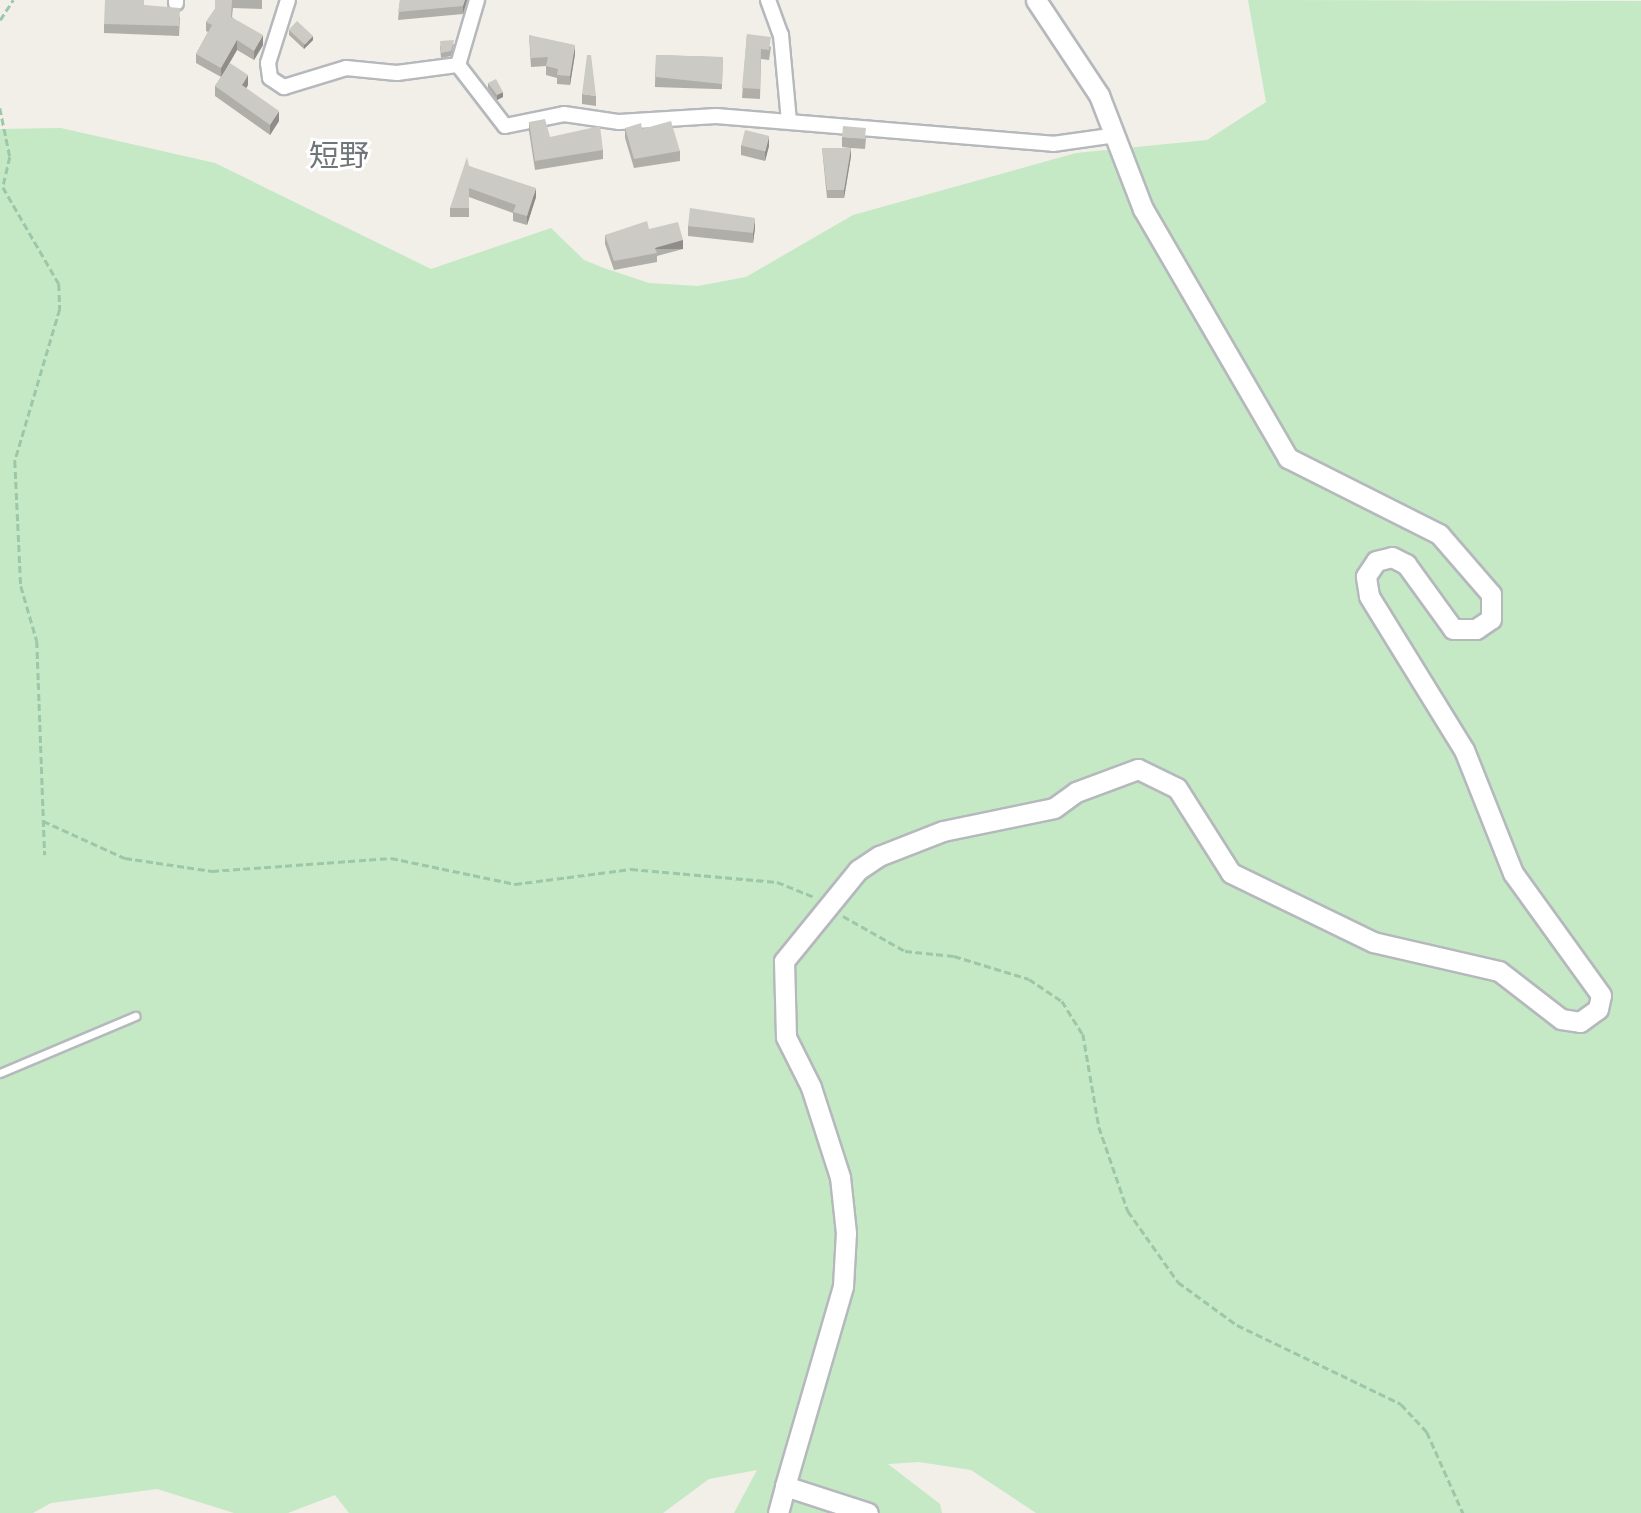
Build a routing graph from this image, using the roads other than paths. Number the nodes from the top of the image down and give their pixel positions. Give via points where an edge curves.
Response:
1 (288, 0) edge
2 (477, 0) edge
3 (768, 0) edge
4 (1035, 0) edge
5 (458, 65) junction
6 (789, 121) junction
7 (1110, 136) junction
8 (135, 1017) dead end
9 (0, 1073) edge
10 (785, 1486) junction
11 (778, 1513) edge
12 (868, 1513) edge

1 - 5 street via 268,62 270,78 285,87 346,68 397,73
2 - 5 street
3 - 6 street via 781,35
4 - 7 street via 1099,95
5 - 6 street via 505,126 564,114 619,122 716,116
6 - 7 street via 1053,144
7 - 10 street via 1143,209 1288,458 1439,534 1491,594 1491,619 1476,629 1453,629 1406,564 1392,557 1376,561 1366,576 1369,596 1464,750 1513,873 1594,979 1598,1009 1580,1022 1561,1019 1499,971 1373,942 1231,873 1177,788 1138,769 1076,792 1054,808 907,841 858,870 784,961 786,1037 811,1087 839,1177 843,1286
8 - 9 lane
10 - 11 street
10 - 12 street

